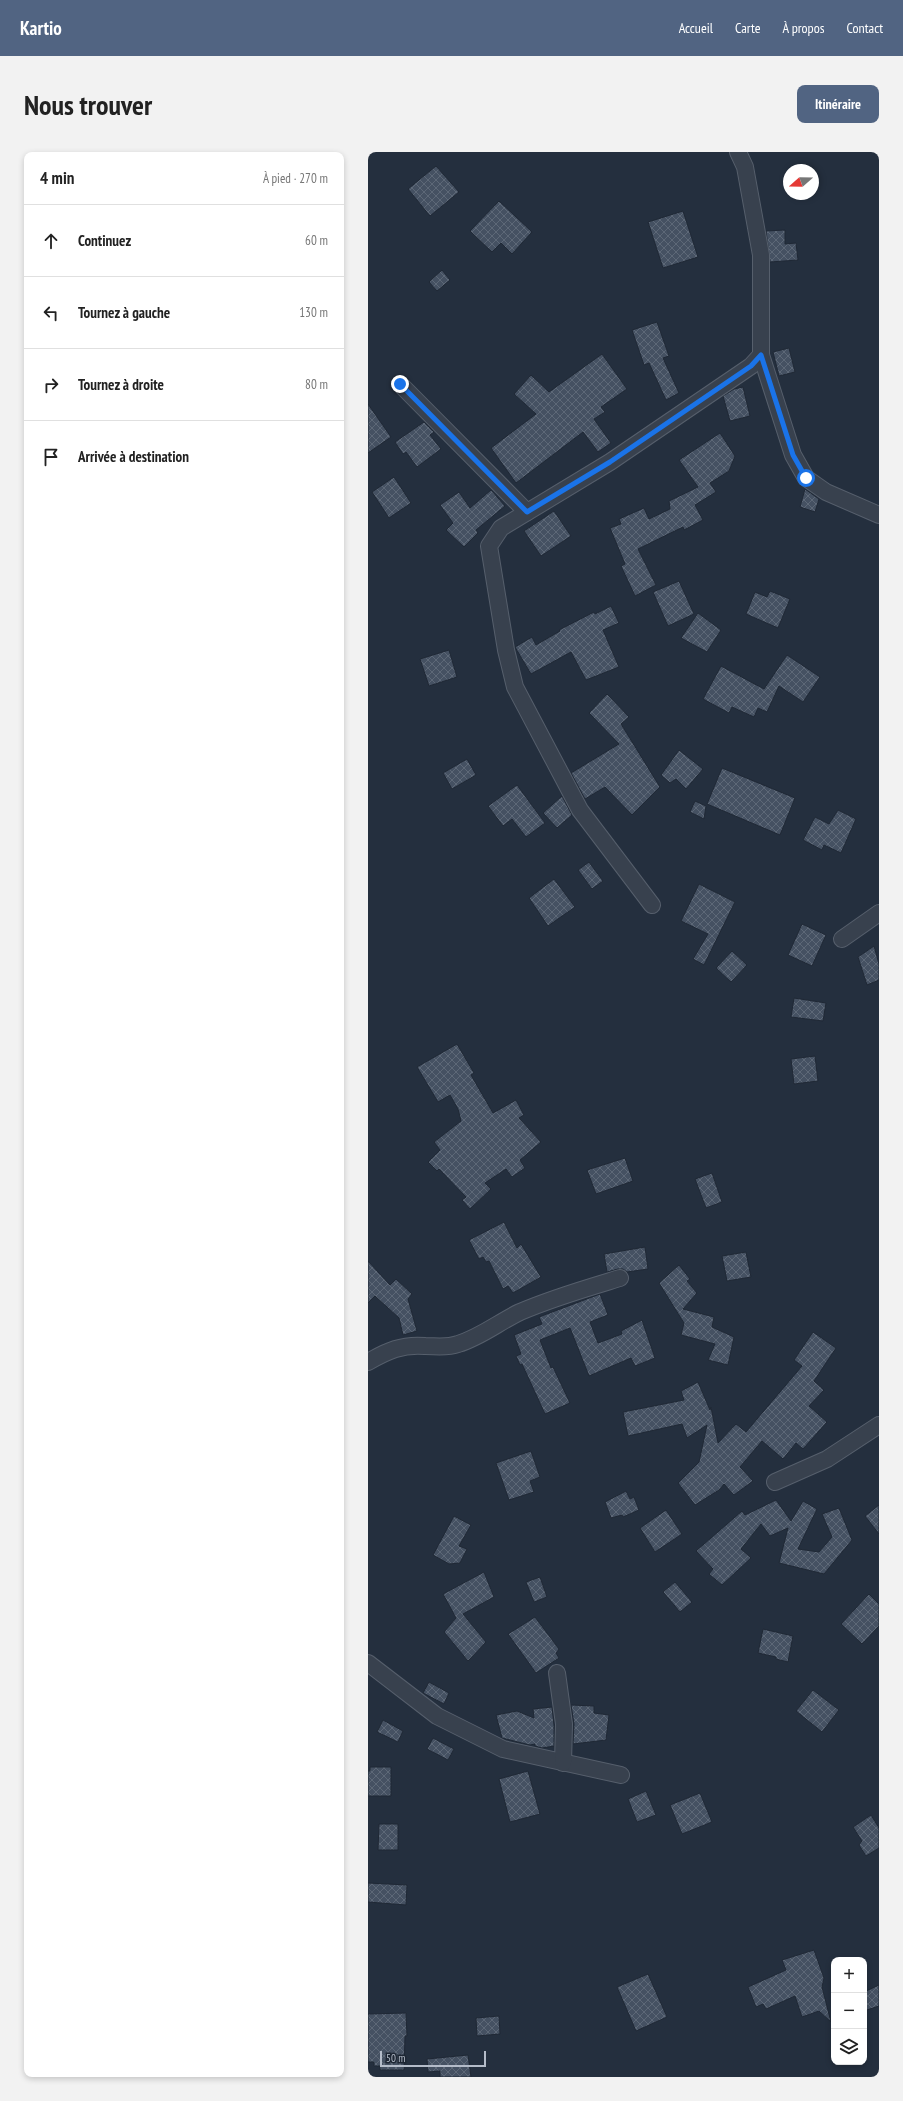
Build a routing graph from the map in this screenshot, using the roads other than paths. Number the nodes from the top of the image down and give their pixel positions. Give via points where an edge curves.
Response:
1 (738, 152) edge
2 (761, 355) junction
3 (400, 384) dead end
4 (527, 512) junction
5 (879, 515) edge
6 (652, 905) dead end
7 (879, 913) edge
8 (842, 939) dead end
9 (620, 1278) dead end
10 (368, 1362) edge
11 (879, 1425) edge
12 (775, 1482) dead end
13 (368, 1663) edge
14 (557, 1673) dead end
15 (563, 1763) junction
16 (622, 1775) dead end

1 - 2 street via 745,167 761,255
2 - 4 street via 751,366 610,462
2 - 5 street via 793,455 806,478 826,492
3 - 4 street
4 - 6 street via 501,528 490,546 506,650 515,687 580,810
7 - 8 street
9 - 10 street via 558,1297 519,1313 457,1345 396,1348
11 - 12 street via 827,1459
13 - 15 street via 437,1716 503,1749
14 - 15 street via 564,1724
15 - 16 street

